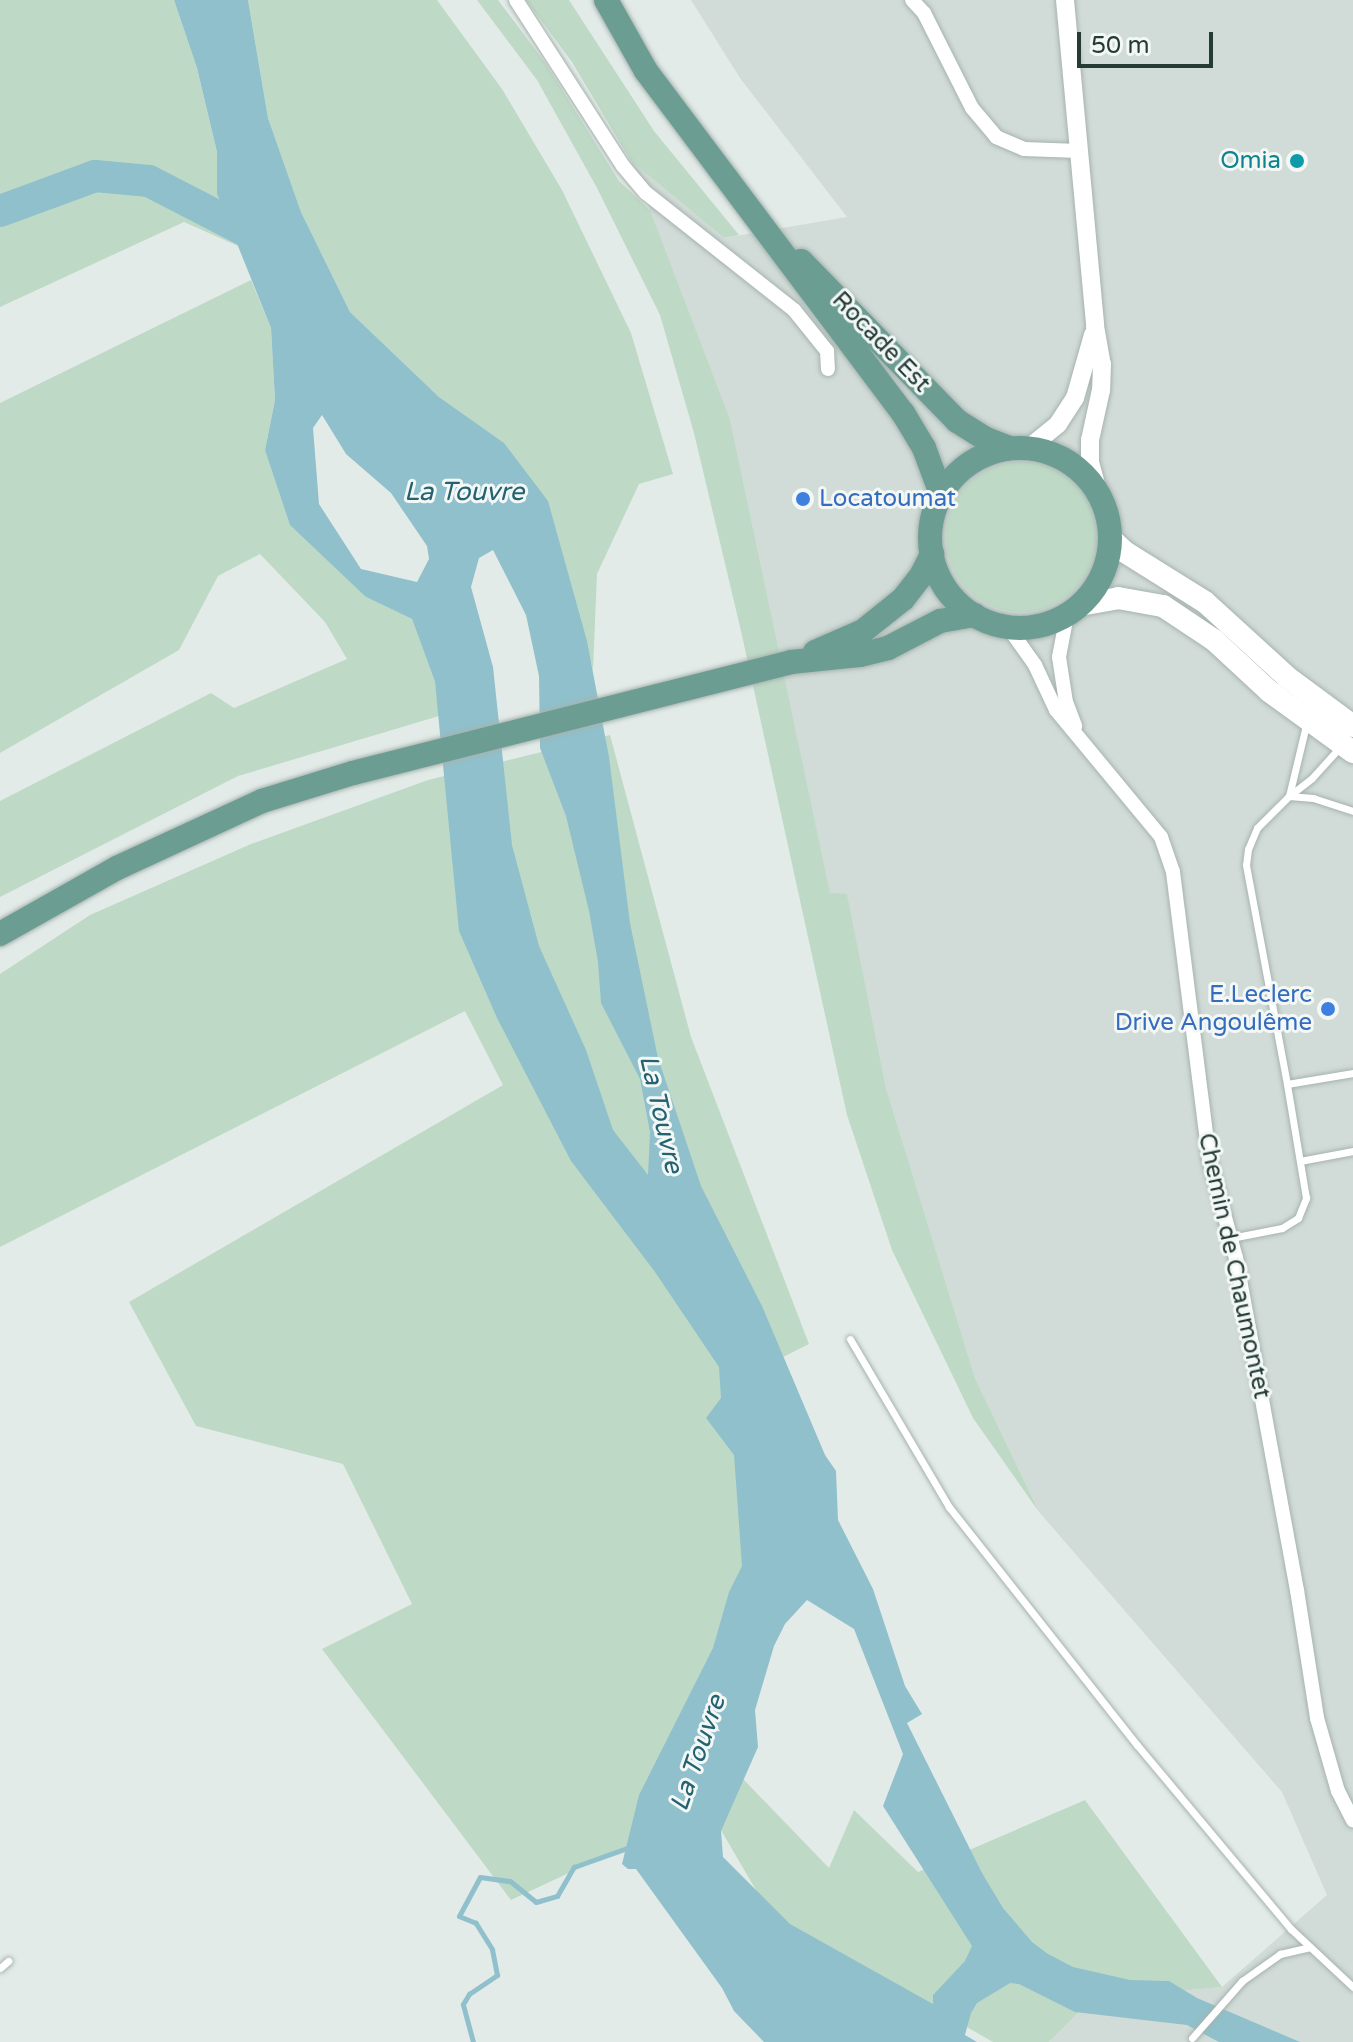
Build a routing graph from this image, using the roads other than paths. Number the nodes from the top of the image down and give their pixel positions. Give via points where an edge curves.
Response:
1 (516, 0) edge
2 (606, 0) edge
3 (912, 0) edge
4 (1065, 0) edge
5 (1079, 151) junction
6 (762, 223) junction
7 (1095, 326) junction
8 (828, 369) dead end
9 (1019, 447) junction
10 (1097, 489) junction
11 (941, 494) junction
12 (1111, 539) junction
13 (932, 554) junction
14 (1074, 610) junction
15 (974, 615) junction
16 (1008, 627) junction
17 (791, 662) junction
18 (1307, 719) junction
19 (1078, 734) junction
20 (1349, 741) edge
21 (1289, 796) junction
22 (1353, 811) edge
23 (0, 935) edge
24 (1353, 1073) edge
25 (1287, 1084) junction
26 (1353, 1151) edge
27 (1300, 1161) junction
28 (1231, 1238) junction
29 (850, 1339) dead end
30 (1353, 1820) edge
31 (1310, 1947) junction
32 (8, 1961) dead end
33 (0, 1968) edge
34 (1353, 1987) edge
35 (1192, 2038) dead end

1 - 8 street via 623,166 646,193 794,310 827,351
2 - 6 main road, Rocade Est via 646,71
3 - 5 street via 924,13 972,108 996,137 1024,149
4 - 5 street
5 - 7 street
6 - 9 main road, Rocade Est via 957,421 986,439
6 - 11 main road, Rocade Est via 788,265 903,413 924,448
7 - 9 street via 1075,398 1058,424
7 - 10 street via 1102,364 1090,462
9 - 10 main road via 1058,455
9 - 11 main road via 970,463
10 - 12 main road
11 - 13 main road via 931,523
12 - 14 main road via 1102,575
12 - 20 main road via 1205,602
13 - 15 main road via 946,589
13 - 17 main road via 903,599 863,631
14 - 16 main road via 1039,626
14 - 18 main road via 1118,598 1163,606 1214,640
14 - 19 street, Chemin de Chaumontet via 1061,632 1059,657
15 - 16 main road
15 - 17 main road via 940,621 888,648
16 - 19 street, Chemin de Chaumontet via 1035,665 1056,710
17 - 23 main road via 262,801 117,868
18 - 20 main road
18 - 21 lane
19 - 28 street, Chemin de Chaumontet via 1161,837 1173,872 1209,1158
20 - 21 lane
21 - 22 lane
21 - 25 lane via 1257,828 1246,865
24 - 25 lane
25 - 27 lane
26 - 27 lane
27 - 28 lane via 1306,1198 1298,1218 1282,1228
28 - 30 street, Chemin de Chaumontet via 1317,1718 1338,1791
29 - 31 lane via 949,1507 1137,1745
31 - 34 lane
31 - 35 lane via 1280,1954 1242,1981
32 - 33 lane

